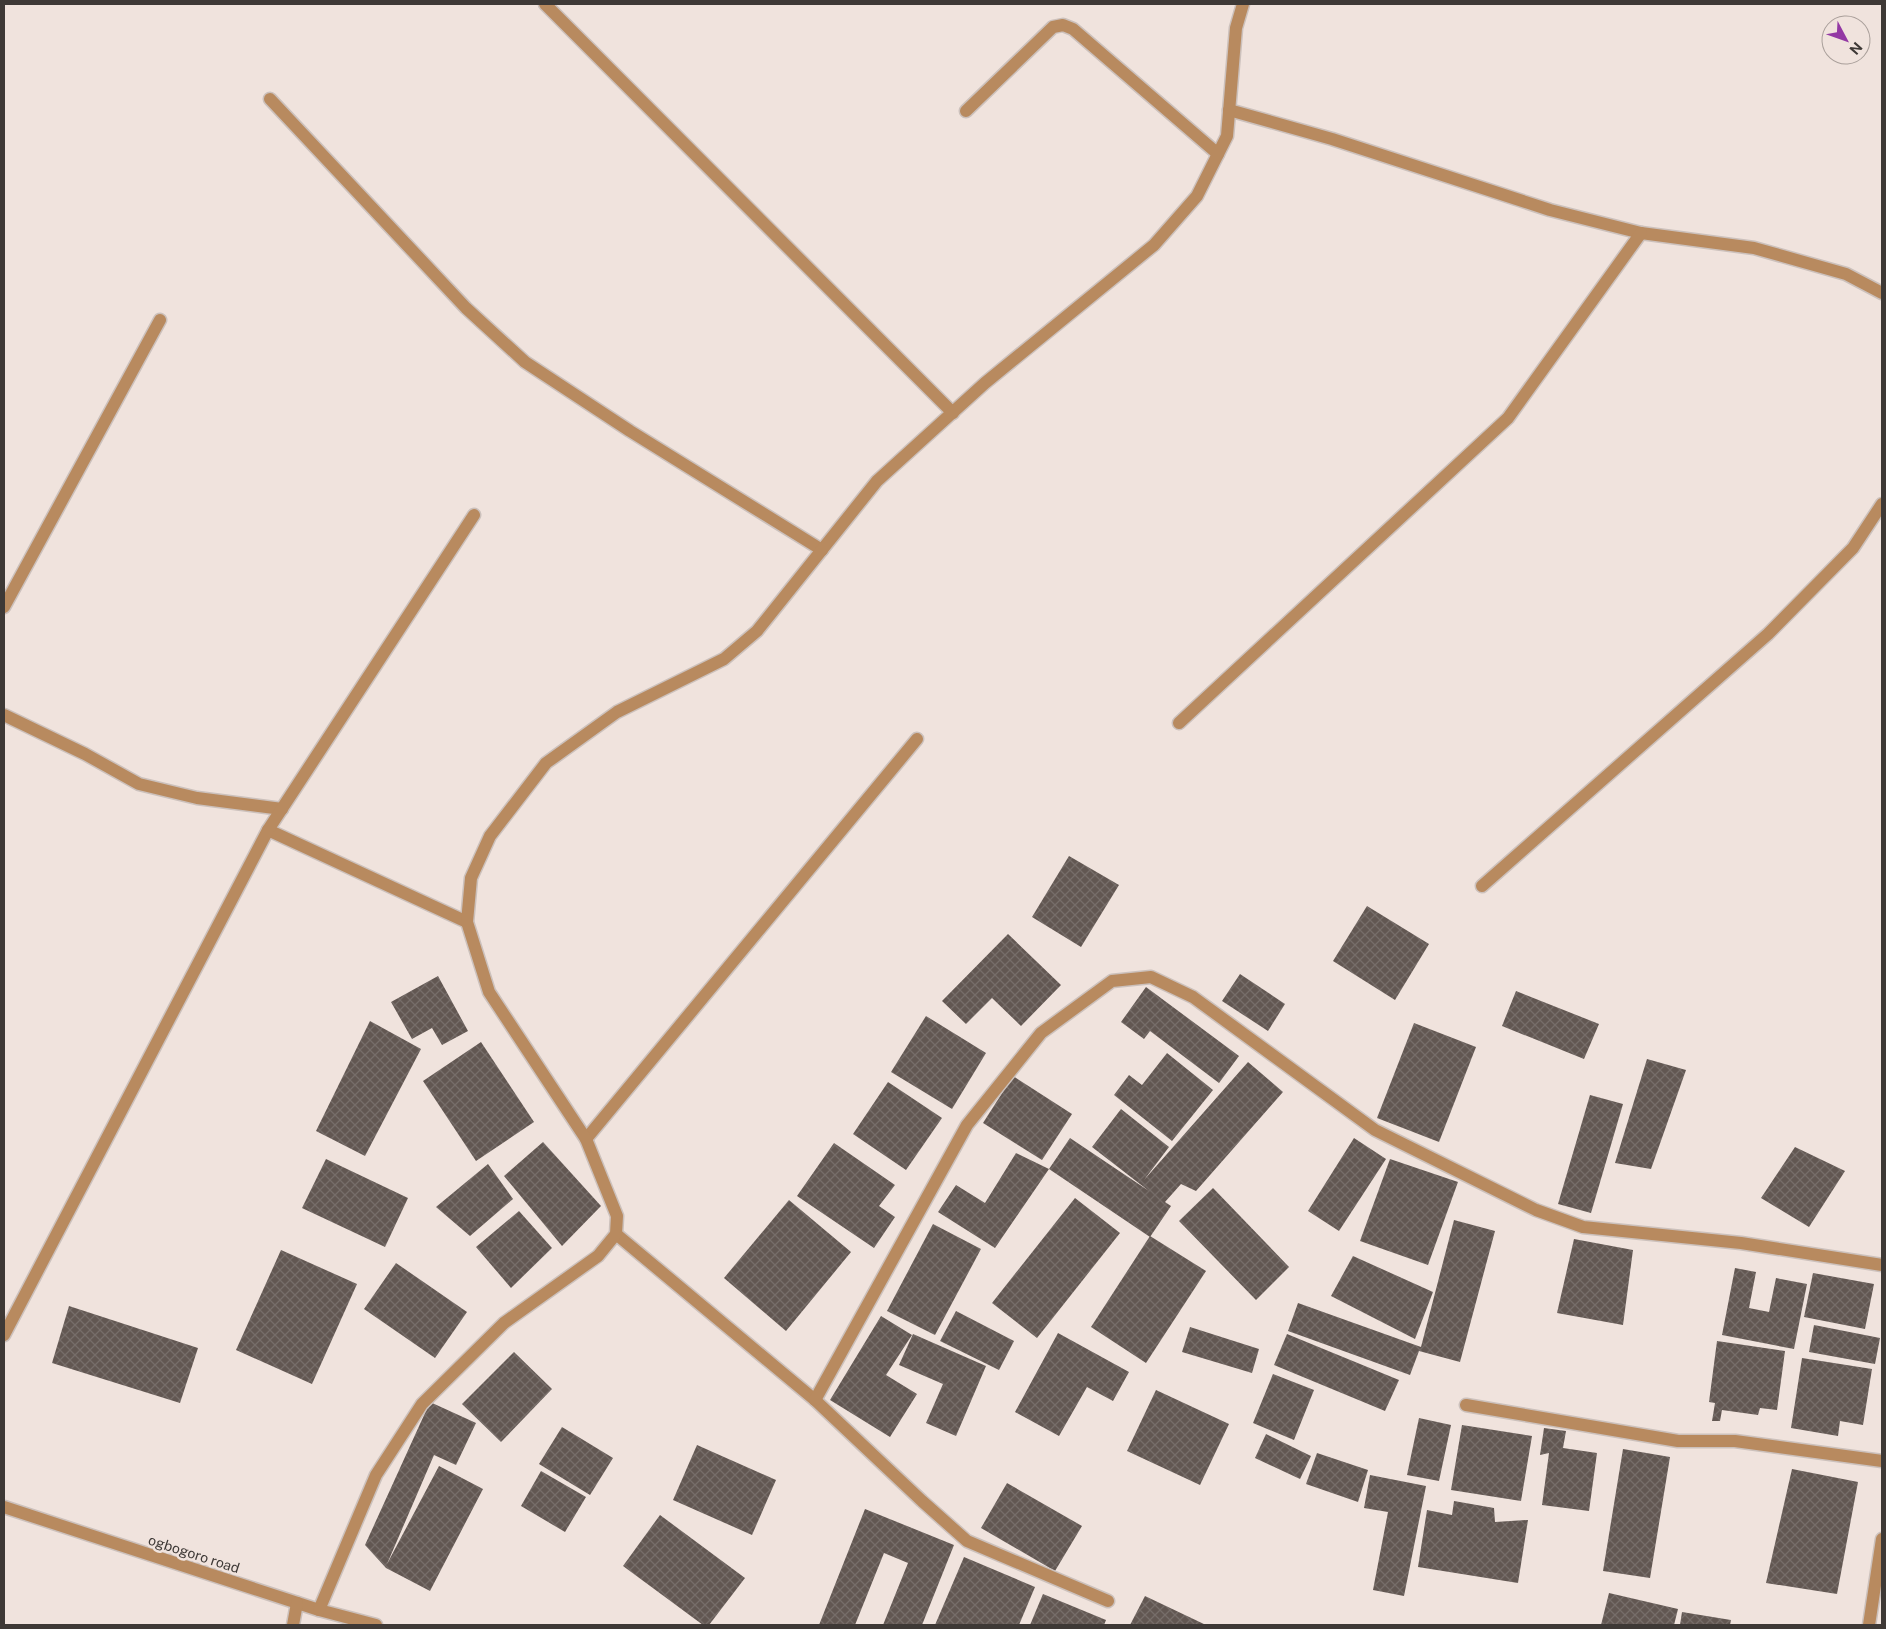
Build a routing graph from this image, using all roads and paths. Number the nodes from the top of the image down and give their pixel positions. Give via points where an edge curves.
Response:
1 (545, 4) edge
2 (1243, 4) edge
3 (270, 99) dead end
4 (1230, 110) junction
5 (966, 111) dead end
6 (1218, 154) junction
7 (1641, 233) junction
8 (1882, 293) edge
9 (160, 320) dead end
10 (953, 412) junction
11 (1882, 504) edge
12 (474, 514) dead end
13 (822, 550) junction
14 (4, 608) edge
15 (4, 715) edge
16 (1179, 723) dead end
17 (917, 739) dead end
18 (282, 809) junction
19 (268, 830) junction
20 (1482, 886) dead end
21 (467, 922) junction
22 (586, 1138) junction
23 (616, 1234) junction
24 (1882, 1265) edge
25 (4, 1335) edge
26 (815, 1400) junction
27 (1466, 1405) dead end
28 (1882, 1461) edge
29 (4, 1507) edge
30 (1882, 1539) edge
31 (1108, 1602) dead end
32 (297, 1603) junction
33 (318, 1610) junction
34 (292, 1625) edge
35 (376, 1625) edge
36 (1869, 1625) edge

1 - 10 street
2 - 4 street via 1236,28
3 - 13 street via 466,308 525,362
4 - 6 street via 1227,136
4 - 7 street via 1332,139 1550,210
5 - 6 street via 1053,27 1063,25 1073,29
6 - 10 street via 1197,196 1154,245
7 - 8 street via 1754,248 1846,274
7 - 16 street via 1508,418
9 - 14 street
10 - 13 street via 876,481
11 - 20 street via 1853,548 1768,634
12 - 18 street
13 - 21 street via 757,631 724,659 617,712 546,763 490,836 471,878
15 - 18 street via 139,784 197,798
17 - 22 street
18 - 19 street
19 - 21 street
19 - 25 street
21 - 22 street via 489,992
22 - 23 street via 617,1216
23 - 26 street
23 - 33 street via 598,1256 504,1323 422,1404 376,1475
24 - 26 street via 1742,1243 1583,1227 1536,1210 1375,1130 1193,997 1151,977 1112,981 1041,1033 967,1125
26 - 31 street via 968,1541
27 - 28 street via 1678,1441 1735,1441
29 - 32 street, ogbogoro road
30 - 36 street
32 - 33 street, ogbogoro road
32 - 34 street
33 - 35 street, ogbogoro road

